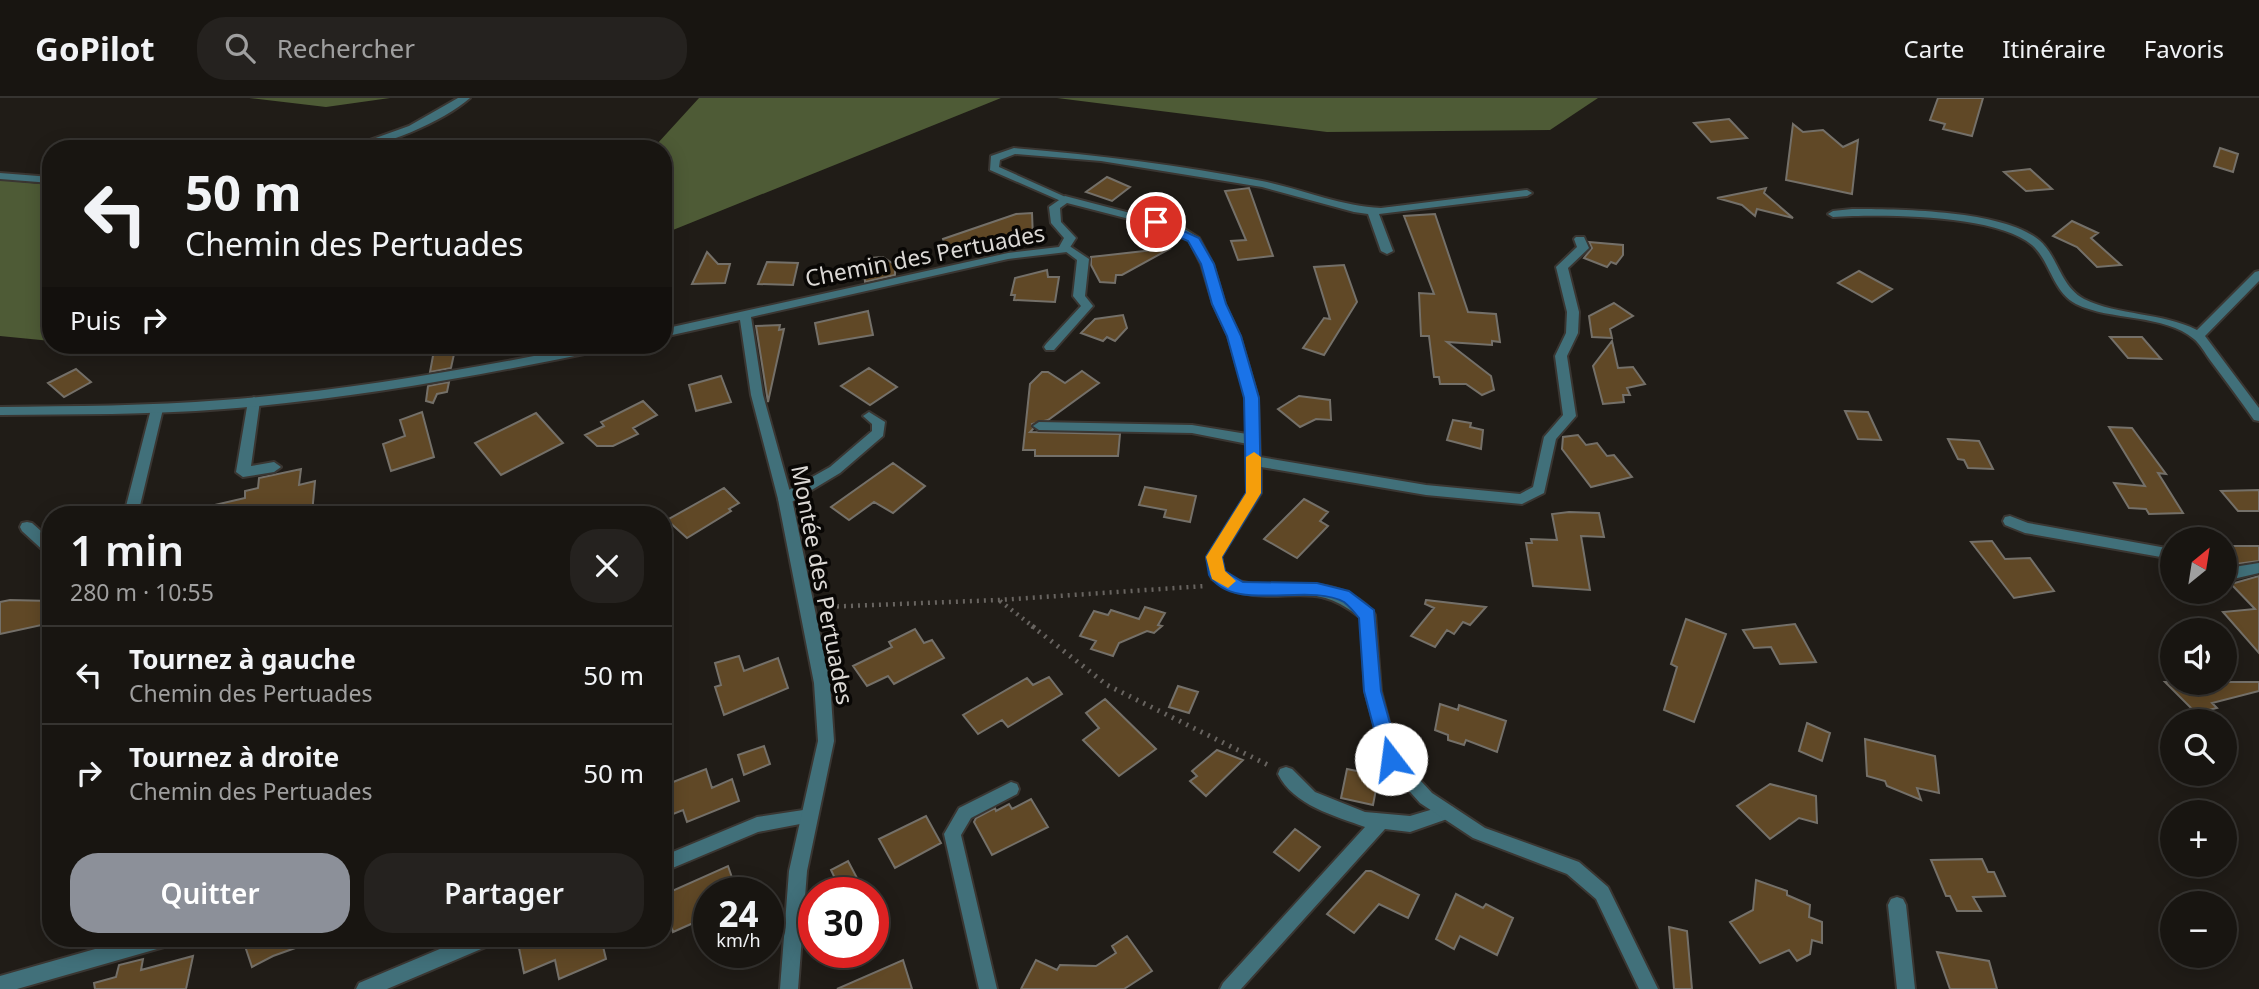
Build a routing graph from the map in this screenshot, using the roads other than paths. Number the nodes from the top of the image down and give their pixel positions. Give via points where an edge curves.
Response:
1 (465, 98) edge
2 (377, 140) edge
3 (0, 176) edge
4 (42, 179) edge
5 (1527, 193) dead end
6 (1065, 199) junction
7 (1372, 211) junction
8 (1833, 214) dead end
9 (1580, 239) dead end
10 (1065, 246) junction
11 (1387, 251) dead end
12 (2259, 274) edge
13 (745, 316) junction
14 (672, 331) edge
15 (2198, 335) junction
16 (1050, 347) dead end
17 (563, 354) edge
18 (254, 401) junction
19 (157, 409) junction
20 (0, 411) edge
21 (869, 416) dead end
22 (2259, 417) edge
23 (1039, 426) dead end
24 (1253, 440) junction
25 (1254, 461) junction
26 (274, 467) dead end
27 (785, 499) junction
28 (133, 506) edge
29 (2010, 521) dead end
30 (27, 527) dead end
31 (42, 541) edge
32 (2160, 552) edge
33 (2259, 568) edge
34 (2237, 572) edge
35 (1286, 774) road end
36 (1011, 789) dead end
37 (1447, 812) junction
38 (810, 816) junction
39 (1381, 821) junction
40 (672, 860) edge
41 (1897, 905) dead end
42 (133, 947) edge
43 (465, 947) edge
44 (0, 985) edge
45 (365, 989) edge
46 (789, 989) edge
47 (988, 989) edge
48 (1229, 989) edge
49 (1649, 989) edge
50 (1906, 989) edge

1 - 2 street via 413,128
3 - 4 street
5 - 7 street
6 - 7 street via 994,168 995,158 1014,151 1101,158 1263,184
6 - 10 street, Chemin des Pertuades via 1054,207 1056,223 1070,238
6 - 24 street, Chemin des Pertuades via 1176,228 1193,238 1234,336 1252,398
7 - 11 street
8 - 15 street via 1857,211 1951,218 2008,229 2035,241 2072,296
9 - 25 street via 1583,248 1562,267 1575,313 1572,340 1561,356 1570,416 1550,437 1539,490 1522,499 1426,490
10 - 13 street, Chemin des Pertuades
10 - 16 street via 1083,259 1079,296 1087,306
12 - 15 street
13 - 14 street, Chemin des Pertuades
13 - 27 street, Montée des Pertuades via 757,395
15 - 22 street
17 - 18 street via 463,373
18 - 19 street
18 - 26 street via 243,472
19 - 20 street
19 - 28 street
21 - 27 street via 879,422 878,433 835,470
23 - 24 street via 1192,429
24 - 25 street, Chemin des Pertuades
25 - 37 street, Chemin des Pertuades via 1254,493 1214,557 1217,575 1240,588 1317,589 1349,597 1368,615 1373,691 1391,759 1426,798
27 - 38 street, Montée des Pertuades via 821,683 826,740
29 - 32 street via 2025,528
30 - 31 street
33 - 34 street
35 - 39 street via 1310,797 1364,819
36 - 47 street via 965,813 952,834
37 - 39 street via 1410,824
37 - 49 street via 1479,833 1573,868 1602,893
38 - 40 street via 757,825
38 - 46 street, Montée des Pertuades via 798,871
39 - 48 street
41 - 50 street
42 - 44 street
43 - 45 street

